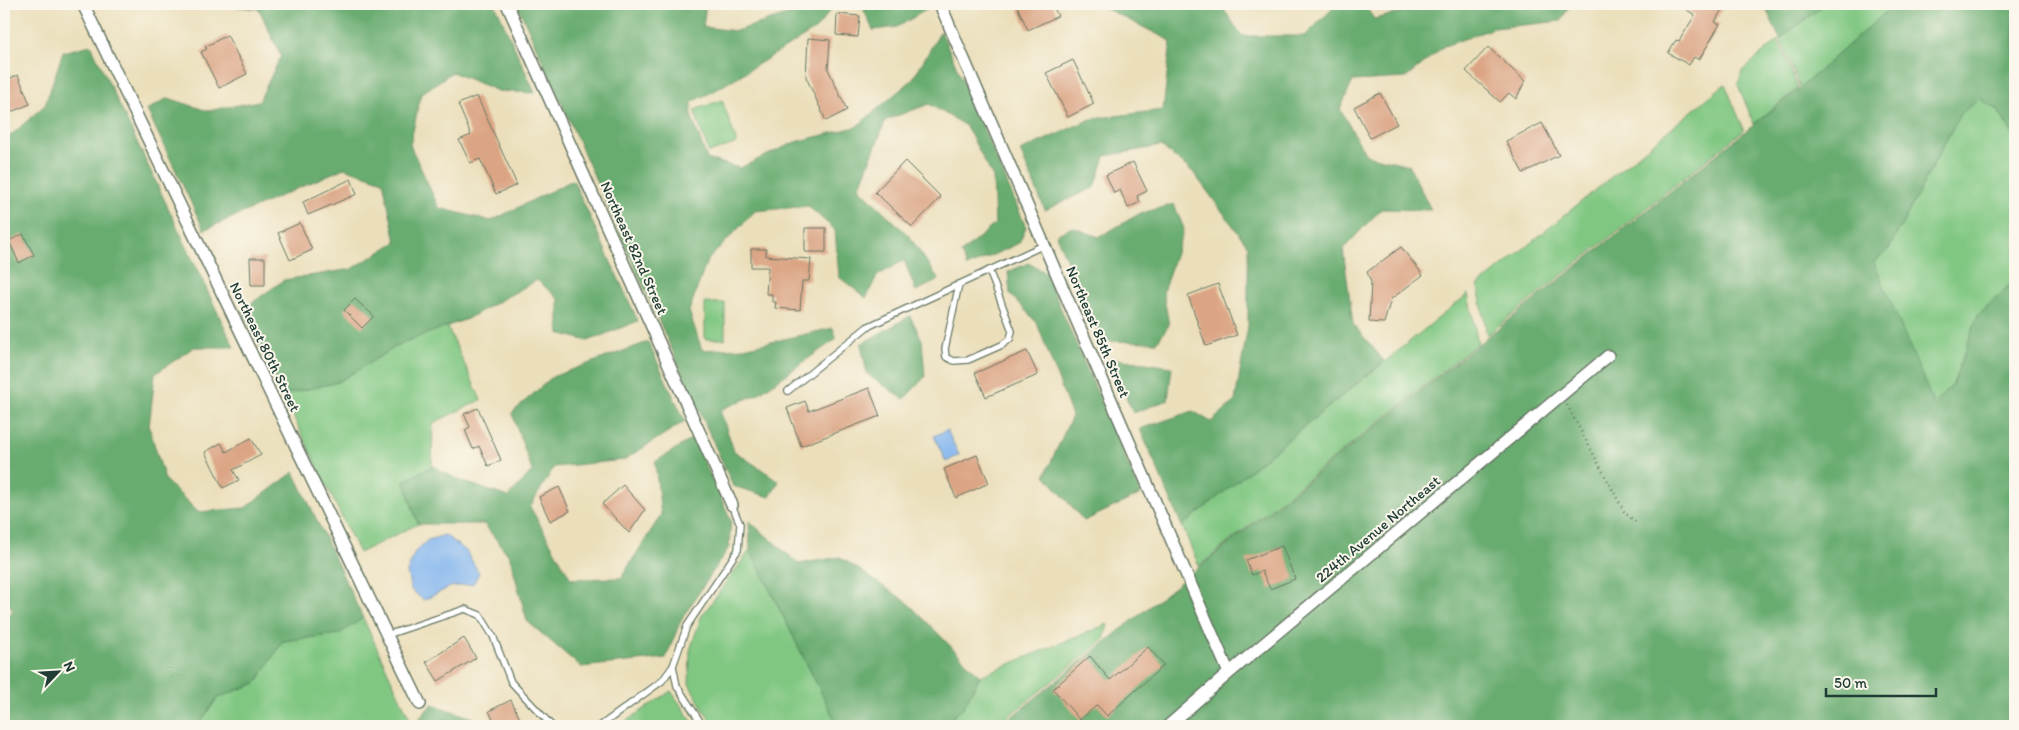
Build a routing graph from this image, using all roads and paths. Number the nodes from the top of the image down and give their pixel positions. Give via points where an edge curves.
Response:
1 (83, 4) edge
2 (507, 4) edge
3 (940, 4) edge
4 (1044, 245) junction
5 (989, 270) junction
6 (960, 284) junction
7 (1608, 356) dead end
8 (788, 391) dead end
9 (1561, 395) junction
10 (732, 505) joint
11 (1637, 523) dead end
12 (387, 635) junction
13 (673, 666) junction
14 (1229, 673) junction
15 (420, 704) dead end
16 (552, 726) edge
17 (600, 726) edge
18 (703, 726) edge
19 (1168, 726) edge

1 - 12 street, Northeast 80th Street
2 - 10 street, Northeast 82nd Street
3 - 4 street, Northeast 85th Street
4 - 5 lane
4 - 14 street, Northeast 85th Street
5 - 6 lane
5 - 6 lane via 1012,332 1010,340 968,360 954,361 946,357 945,349
6 - 8 lane via 867,327
7 - 9 street, 224th Avenue Northeast
9 - 11 path via 1625,513
9 - 14 street, 224th Avenue Northeast
10 - 13 lane via 740,524 738,550 687,626
12 - 15 street, Northeast 80th Street
12 - 16 lane via 465,609 480,615 493,636 512,682
13 - 17 lane via 662,681
13 - 18 lane via 677,686
14 - 19 street, 224th Avenue Northeast

